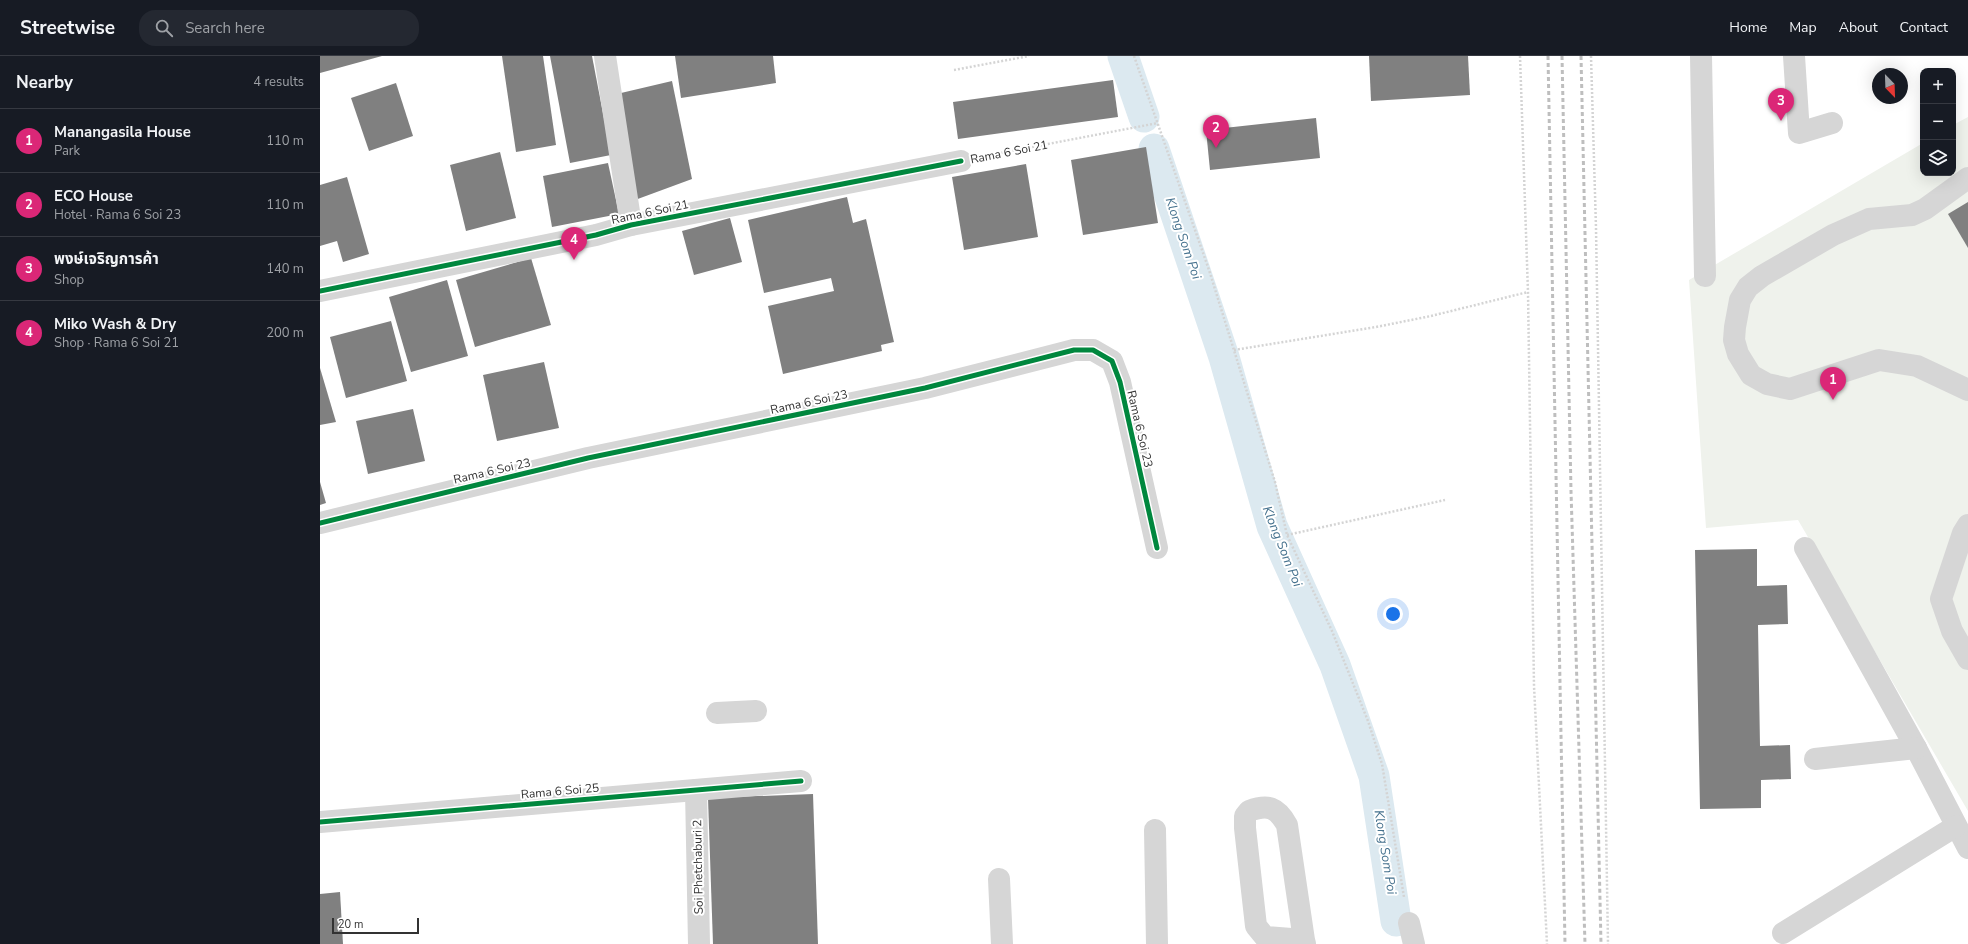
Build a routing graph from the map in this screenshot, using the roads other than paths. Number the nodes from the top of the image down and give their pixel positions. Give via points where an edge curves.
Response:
1 (605, 56) edge
2 (1701, 56) edge
3 (1794, 56) edge
4 (1832, 123) dead end
5 (961, 161) road end
6 (1968, 178) edge
7 (631, 225) junction
8 (1704, 276) dead end
9 (320, 291) edge
10 (1968, 390) edge
11 (320, 523) edge
12 (1968, 525) edge
13 (1157, 548) dead end
14 (1805, 548) dead end
15 (1968, 659) edge
16 (756, 711) dead end
17 (717, 713) dead end
18 (1916, 748) junction
19 (1814, 759) dead end
20 (801, 781) dead end
21 (696, 790) junction
22 (320, 822) edge
23 (1956, 826) junction
24 (1155, 830) dead end
25 (1968, 848) edge
26 (999, 879) dead end
27 (1409, 923) road end
28 (1782, 933) dead end
29 (1305, 942) edge
30 (699, 944) edge
31 (1002, 944) edge
32 (1157, 944) edge
33 (1414, 944) edge

1 - 7 street
2 - 8 street
3 - 4 street via 1799,133
5 - 7 street, Rama 6 Soi 21
6 - 10 street via 1925,209 1912,215 1869,220 1833,235 1762,276 1748,287 1740,300 1734,340 1738,354 1751,375 1767,384 1790,389 1879,360 1917,366
7 - 9 street, Rama 6 Soi 21 via 596,235
11 - 13 street, Rama 6 Soi 23 via 588,458 925,388 1074,350 1093,350 1112,361 1120,382
12 - 15 street via 1962,533 1941,598 1952,631
14 - 18 street
16 - 17 street
18 - 19 street
18 - 23 street
20 - 21 street, Rama 6 Soi 25
21 - 22 street, Rama 6 Soi 25
21 - 30 street, Soi Phetchaburi 2
23 - 25 street
23 - 28 street
24 - 32 street
26 - 31 street
27 - 33 street
29 - 29 street via 1287,825 1282,815 1274,809 1264,807 1249,811 1245,816 1245,828 1256,926 1265,937

